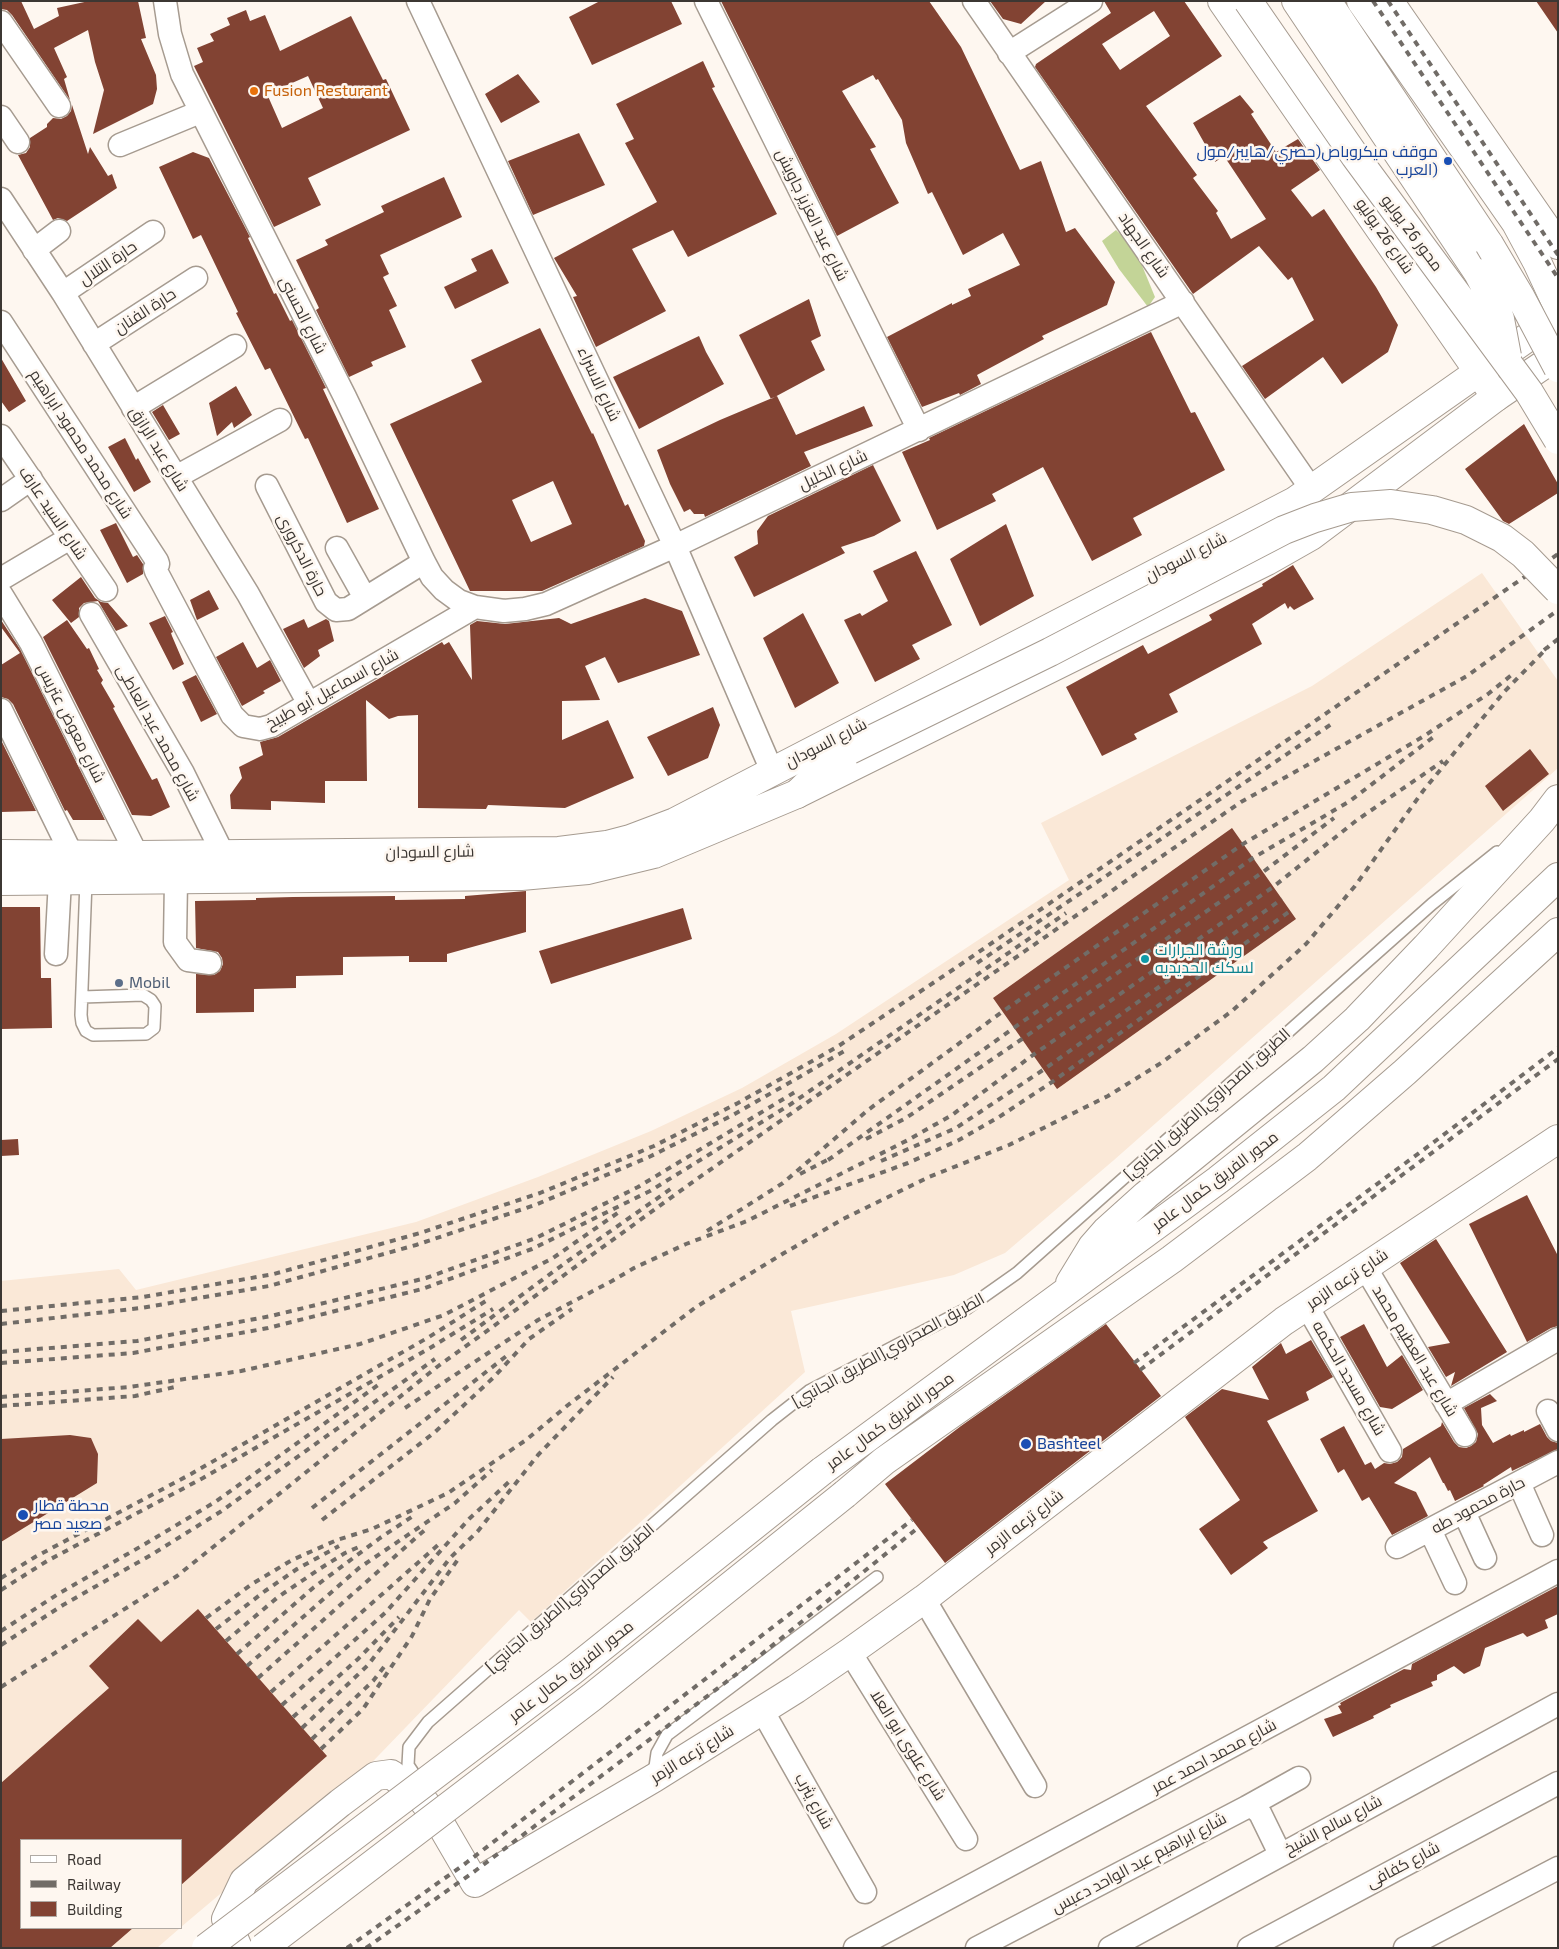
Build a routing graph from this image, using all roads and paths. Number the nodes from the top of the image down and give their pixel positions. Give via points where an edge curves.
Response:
1 (165, 1) edge
2 (418, 1) edge
3 (706, 1) edge
4 (974, 1) edge
5 (1091, 1) edge
6 (1222, 1) edge
7 (1248, 1) edge
8 (1296, 1) edge
9 (1327, 1) edge
10 (1361, 1) edge
11 (1388, 1) edge
12 (1, 22) edge
13 (1009, 53) junction
14 (59, 106) dead end
15 (200, 112) junction
16 (1, 117) edge
17 (18, 142) dead end
18 (120, 145) dead end
19 (1, 199) edge
20 (59, 231) dead end
21 (153, 232) dead end
22 (1558, 245) edge
23 (34, 250) junction
24 (196, 278) dead end
25 (63, 293) junction
26 (1183, 302) junction
27 (1558, 307) edge
28 (1558, 316) edge
29 (1, 322) edge
30 (94, 344) junction
31 (235, 346) dead end
32 (1558, 355) edge
33 (1508, 363) junction
34 (1558, 368) edge
35 (1479, 370) junction
36 (1496, 397) junction
37 (134, 408) junction
38 (280, 420) dead end
39 (919, 430) junction
40 (1, 436) edge
41 (1558, 440) edge
42 (176, 477) junction
43 (30, 479) junction
44 (267, 486) dead end
45 (1312, 490) junction
46 (1, 500) edge
47 (70, 538) junction
48 (675, 546) junction
49 (337, 548) dead end
50 (424, 562) junction
51 (155, 566) joint
52 (1, 580) edge
53 (106, 590) dead end
54 (1558, 590) edge
55 (1, 594) edge
56 (365, 598) junction
57 (475, 608) junction
58 (91, 614) dead end
59 (309, 704) junction
60 (1, 710) edge
61 (772, 771) junction
62 (797, 794) junction
63 (1558, 798) edge
64 (1, 854) edge
65 (222, 854) junction
66 (72, 855) junction
67 (137, 855) junction
68 (1558, 877) edge
69 (176, 880) junction
70 (1, 881) edge
71 (73, 881) junction
72 (1558, 932) edge
73 (56, 954) dead end
74 (210, 963) dead end
75 (82, 998) junction
76 (1555, 1143) edge
77 (1365, 1266) junction
78 (1064, 1293) junction
79 (1307, 1306) junction
80 (1558, 1339) edge
81 (1446, 1404) junction
82 (1464, 1436) dead end
83 (1390, 1451) dead end
84 (1558, 1462) edge
85 (1519, 1483) junction
86 (1464, 1512) junction
87 (1430, 1530) junction
88 (1542, 1535) dead end
89 (1397, 1547) dead end
90 (1485, 1558) dead end
91 (1558, 1571) edge
92 (877, 1576) dead end
93 (1445, 1576) dead end
94 (924, 1599) junction
95 (850, 1652) junction
96 (1558, 1704) edge
97 (762, 1710) junction
98 (654, 1778) junction
99 (1299, 1778) dead end
100 (1558, 1783) edge
101 (1035, 1786) dead end
102 (1247, 1806) junction
103 (966, 1838) dead end
104 (1280, 1854) junction
105 (1558, 1868) edge
106 (475, 1882) junction
107 (865, 1892) dead end
108 (862, 1944) edge
109 (206, 1948) edge
110 (238, 1948) edge
111 (263, 1948) edge
112 (977, 1948) edge
113 (1110, 1948) edge
114 (1249, 1948) edge
115 (1405, 1948) edge

1 - 15 street, شارع الحسنى via 170,34 182,74
2 - 48 street, شارع الاسراء
3 - 39 street, شارع عبد العزيز جاويش
4 - 13 street, شارع الجهاد
5 - 13 street
6 - 35 main road, شارع 26 يوليو
7 - 33 main road, محور 26 يوليو, bridge via 1355,156
8 - 33 main road, bridge via 1478,273 1500,319
9 - 34 main road, bridge via 1489,244
10 - 27 main road via 1516,223
11 - 22 main road
12 - 14 street
13 - 26 street, شارع الجهاد
15 - 18 street
15 - 50 street, شارع الحسنى via 345,397
16 - 17 street
19 - 23 street, شارع عبد الرازق
20 - 23 street
21 - 25 street, حارة التلال
23 - 25 street, شارع عبد الرازق
24 - 30 street, حارة الفنان
25 - 30 street, شارع عبد الرازق
26 - 39 street, شارع الخليل
26 - 45 street, شارع الجهاد
28 - 35 main road, شارع السودان
29 - 51 street, شارع محمد محمود ابراهيم via 157,560
30 - 37 street, شارع عبد الرازق
31 - 37 street
32 - 36 main road, شارع السودان
33 - 41 main road, محور 26 يوليو, bridge via 1530,392
35 - 36 main road, شارع 26 يوليو
35 - 45 main road, شارع السودان
36 - 62 main road, شارع السودان via 1310,536 1267,561
37 - 42 street, شارع عبد الرازق
38 - 42 street
39 - 48 street, شارع الخليل
40 - 43 street, شارع السيد عارف
42 - 59 street, شارع عبد الرازق via 248,594
43 - 46 street
43 - 47 street, شارع السيد عارف
44 - 56 street, حارة الدكرورى via 330,607 342,610
45 - 61 main road, شارع السودان via 1276,512
47 - 52 street
47 - 53 street, شارع السيد عارف
48 - 57 street, شارع الخليل via 546,604 504,611
48 - 61 street, شارع الاسراء
49 - 56 street
50 - 56 street, حارة الدكرورى
50 - 57 street, شارع الحسنى via 444,590
51 - 59 street, شارع اسماعيل أبو طبيخ via 236,721 250,729 260,729
54 - 62 main road, bridge via 1523,554 1502,538 1466,520 1432,510 1391,504 1352,507 1284,530 1050,652 850,750 821,770
55 - 67 street, شارع معوض عتريس via 31,643
57 - 59 street, شارع اسماعيل أبو طبيخ
58 - 65 street, شارع محمد عبد العاطى via 183,773
60 - 66 street
61 - 65 main road, شارع السودان via 653,832 607,846 559,851
62 - 69 main road, شارع السودان via 654,854 588,870 521,876
63 - 78 main road via 1542,820 1357,1019 1106,1231 1092,1247
63 - 106 lane, الطريق الصحراوي[الطريق الجانبي] via 1432,904 1017,1274 966,1309 809,1391 791,1404 428,1722 410,1747 408,1765 450,1824 478,1874
64 - 66 main road, شارع السودان
65 - 67 main road, شارع السودان
66 - 67 main road, شارع السودان
68 - 78 main road, محور الفريق كمال عامر via 1334,1088 1218,1180
69 - 71 main road, شارع السودان
69 - 74 street via 175,942 188,960
70 - 71 main road, شارع السودان
71 - 73 street
71 - 75 lane
72 - 111 main road, محور الفريق كمال عامر, bridge via 1307,1157 1172,1259 884,1461 592,1697
75 - 75 lane via 82,1023 93,1035 146,1034 154,1028 155,1006 143,995
76 - 77 main road, شارع ترعه الزمر
77 - 79 main road, شارع ترعه الزمر
77 - 81 street, شارع عبد العظيم محمد
78 - 109 main road, محور الفريق كمال عامر, bridge via 822,1471 572,1671
79 - 83 street, شارع مسجد الحكمه
79 - 94 main road, شارع ترعه الزمر
80 - 81 street
81 - 82 street, شارع عبد العظيم محمد
84 - 85 street, حارة محمود طه
85 - 86 street, حارة محمود طه
85 - 88 street
86 - 87 street, حارة محمود طه
86 - 90 street
87 - 89 street, حارة محمود طه
87 - 93 street
91 - 108 street, شارع محمد احمد عمر
92 - 98 lane via 667,1735 657,1753
94 - 95 main road, شارع ترعه الزمر
94 - 101 street
95 - 97 main road, شارع ترعه الزمر
95 - 103 street, شارع علوى ابو العلا
96 - 104 street, شارع سالم الشيخ
97 - 98 main road, شارع ترعه الزمر
97 - 107 street, شارع يثرب
98 - 106 main road, شارع ترعه الزمر
99 - 102 street, شارع ابراهيم عبد الواحد دعبس
100 - 114 street, شارع كفافى
102 - 104 street via 1260,1814
102 - 112 street, شارع ابراهيم عبد الواحد دعبس
104 - 113 street, شارع سالم الشيخ
105 - 115 street
106 - 110 main road via 422,1799 392,1774 376,1776 244,1881 226,1919

